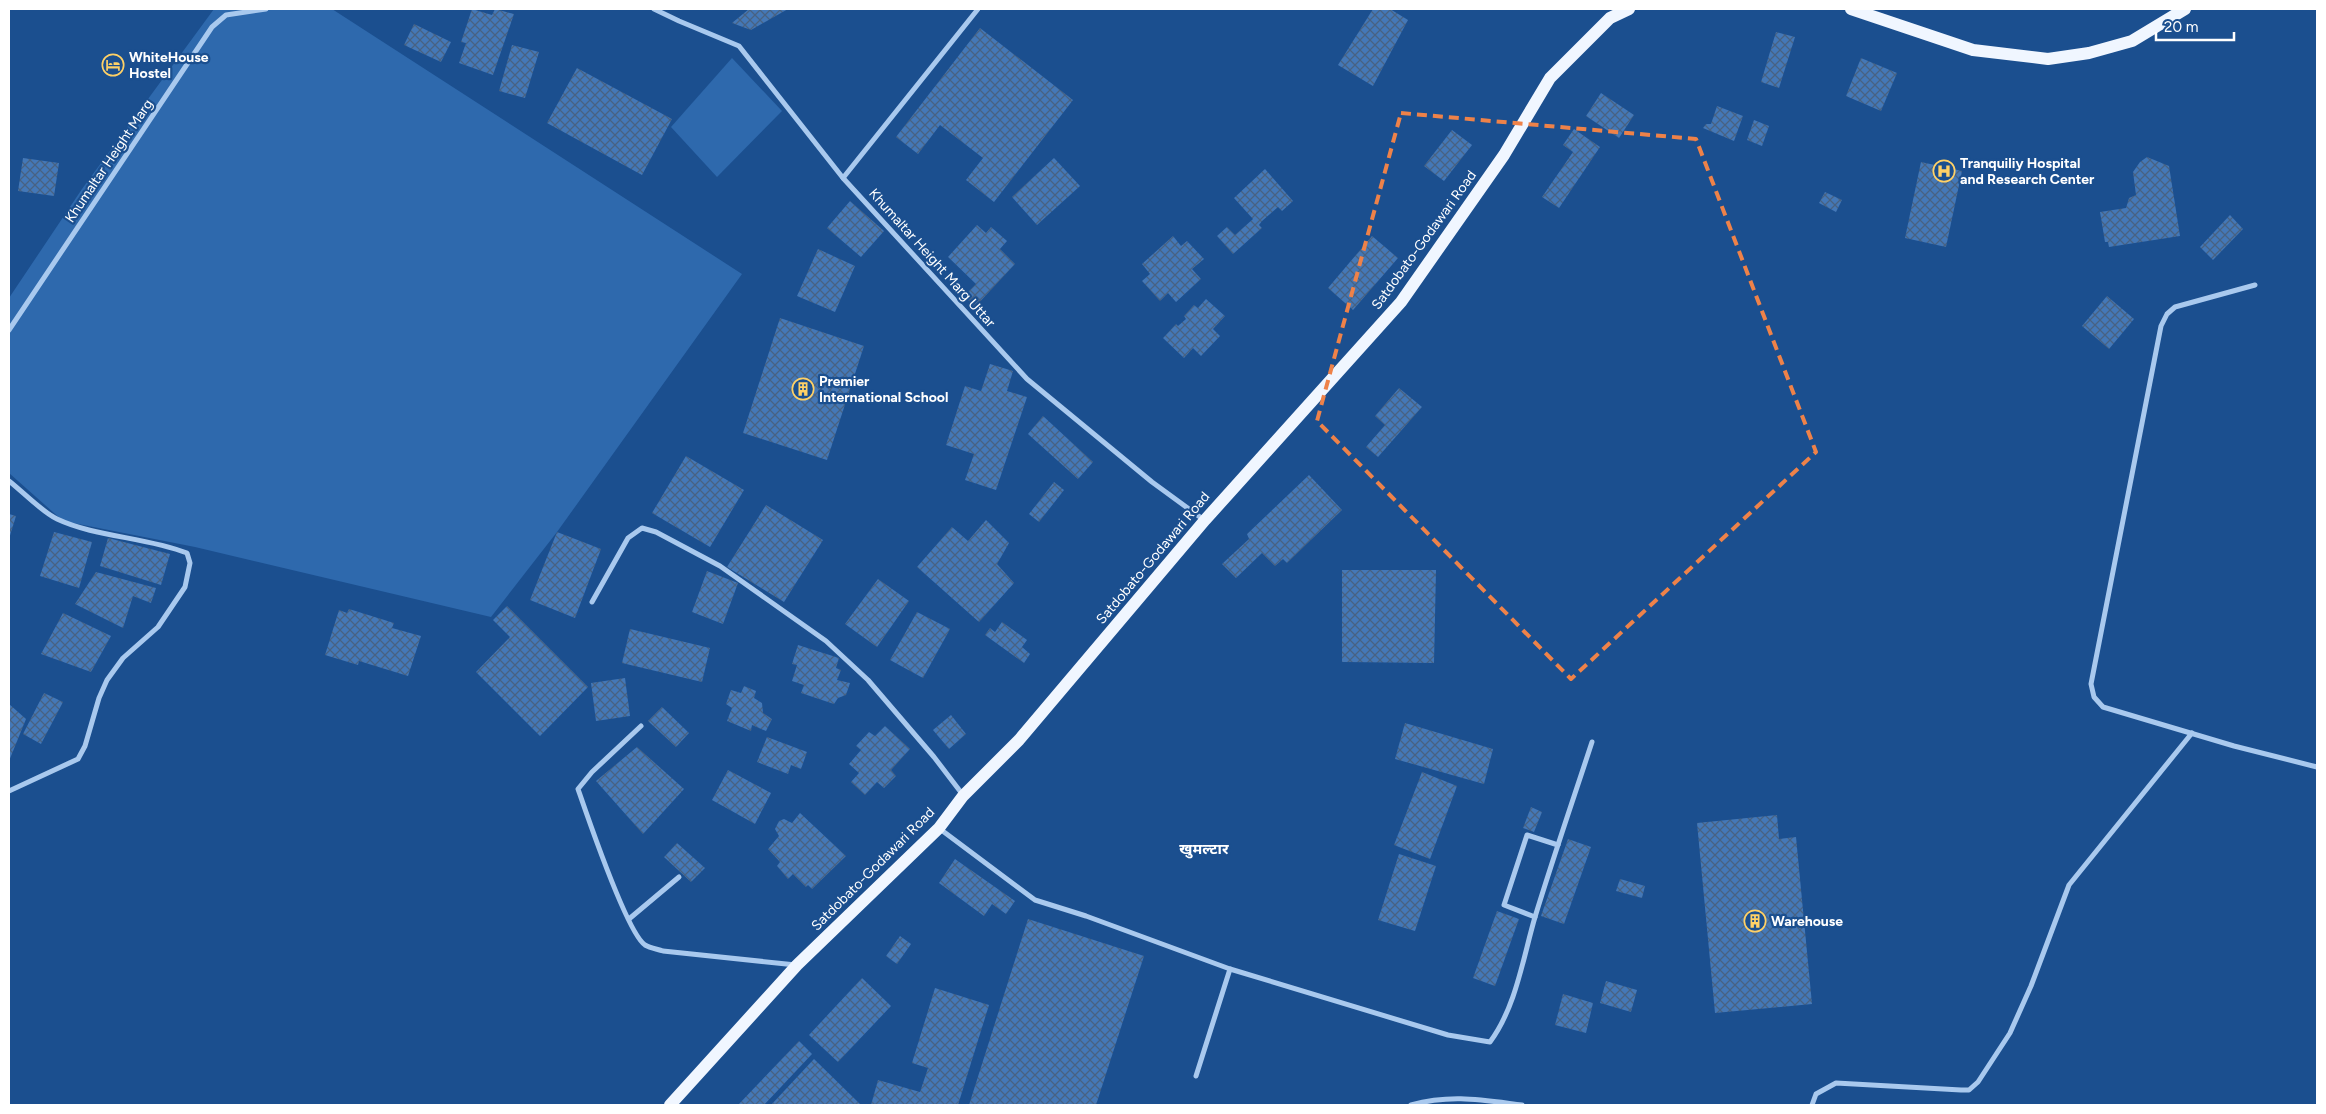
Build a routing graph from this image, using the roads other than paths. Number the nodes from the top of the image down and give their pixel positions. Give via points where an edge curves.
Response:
1 (266, 9) edge
2 (654, 9) edge
3 (978, 9) edge
4 (1629, 9) edge
5 (1851, 9) edge
6 (2185, 9) edge
7 (974, 11) edge
8 (844, 178) junction
9 (2255, 285) dead end
10 (9, 330) edge
11 (9, 480) edge
12 (1205, 520) junction
13 (592, 602) dead end
14 (640, 726) dead end
15 (2192, 734) junction
16 (1592, 742) dead end
17 (2317, 767) edge
18 (9, 791) edge
19 (963, 796) junction
20 (939, 828) junction
21 (1558, 845) junction
22 (679, 877) dead end
23 (1535, 917) junction
24 (629, 919) junction
25 (796, 965) junction
26 (1230, 969) junction
27 (1196, 1076) dead end
28 (670, 1105) edge
29 (1411, 1105) edge
30 (1522, 1105) edge
31 (1812, 1105) edge

1 - 10 street, Khumaltar Height Marg via 226,15 212,27
2 - 8 street, Khumaltar Height Marg Uttar via 739,46
3 - 7 street
4 - 12 main road, Satdobato-Godawari Road via 1610,18 1550,78 1504,155 1401,302
5 - 6 main road via 1973,50 2048,59 2089,53 2132,41
7 - 8 street
8 - 12 street, Khumaltar Height Marg Uttar via 1027,379 1152,482
9 - 15 street via 2175,307 2166,314 2161,326 2091,684 2094,697 2103,707
11 - 18 street via 56,519 168,546 187,553 190,563 185,587 158,627 123,658 107,680 78,759
12 - 19 main road, Satdobato-Godawari Road via 1019,740
13 - 19 street via 628,538 642,528 656,532 720,566 826,642 868,680
14 - 24 street via 578,789 599,851
15 - 17 street
15 - 31 street via 2069,885 2010,1032 1978,1082 1969,1090 1961,1090 1836,1082 1816,1094
16 - 21 street
19 - 20 main road, Satdobato-Godawari Road
20 - 25 main road, Satdobato-Godawari Road
20 - 26 street via 1035,900
21 - 23 street
21 - 23 street via 1527,835 1504,905
22 - 24 street
23 - 26 street via 1501,1028 1490,1042 1448,1035
24 - 25 street via 644,944 663,951
25 - 28 main road, Satdobato-Godawari Road
26 - 27 street
29 - 30 street via 1464,1097

